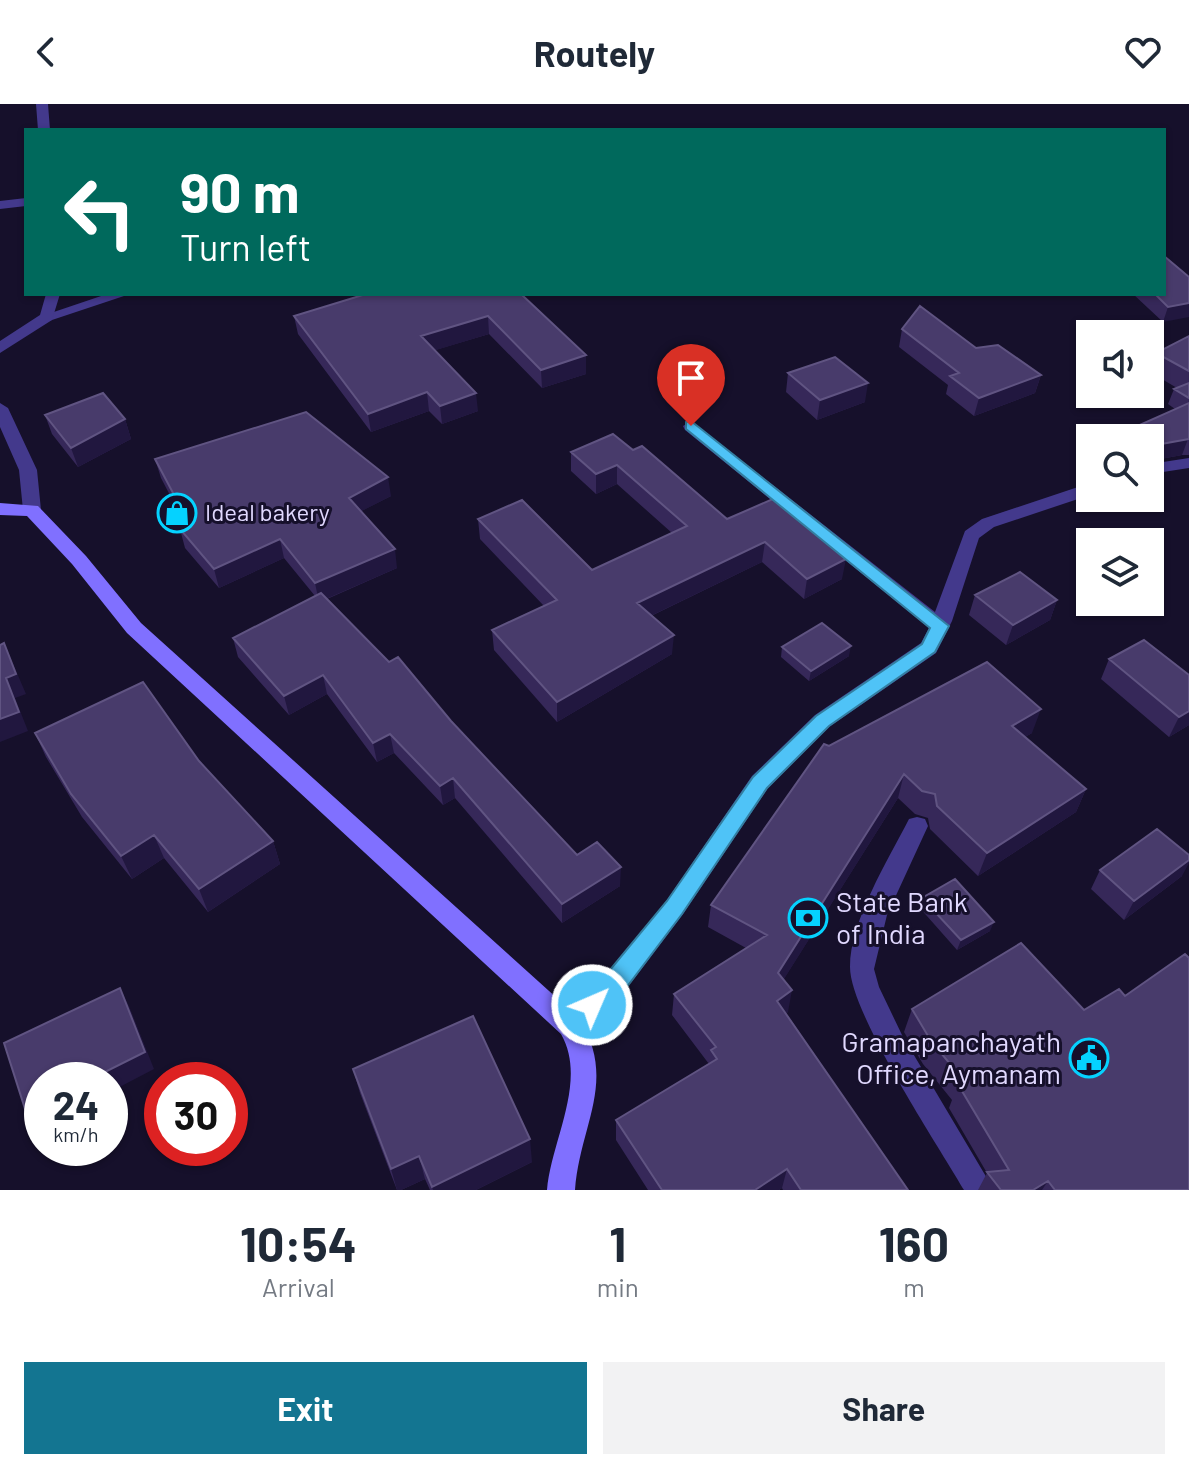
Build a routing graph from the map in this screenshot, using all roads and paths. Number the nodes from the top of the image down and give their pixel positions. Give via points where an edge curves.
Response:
1 (42, 104) edge
2 (44, 128) edge
3 (24, 202) edge
4 (0, 205) edge
5 (52, 296) edge
6 (116, 296) edge
7 (47, 317) junction
8 (0, 348) edge
9 (0, 408) edge
10 (691, 426) dead end
11 (1189, 463) edge
12 (1164, 467) edge
13 (1076, 494) edge
14 (0, 509) edge
15 (32, 510) junction
16 (940, 626) junction
17 (917, 826) dead end
18 (570, 1026) junction
19 (561, 1190) edge
20 (980, 1190) edge

1 - 2 street
3 - 4 street
5 - 7 street
6 - 7 street
7 - 8 street
9 - 15 street via 28,470
10 - 16 street
11 - 12 street
13 - 16 street via 988,523 971,535
14 - 15 main road
15 - 18 main road via 134,628
16 - 18 street via 929,648 822,721 760,782 675,907 615,984
17 - 20 street via 868,937 862,971 875,1009
18 - 19 main road via 582,1048 582,1094

